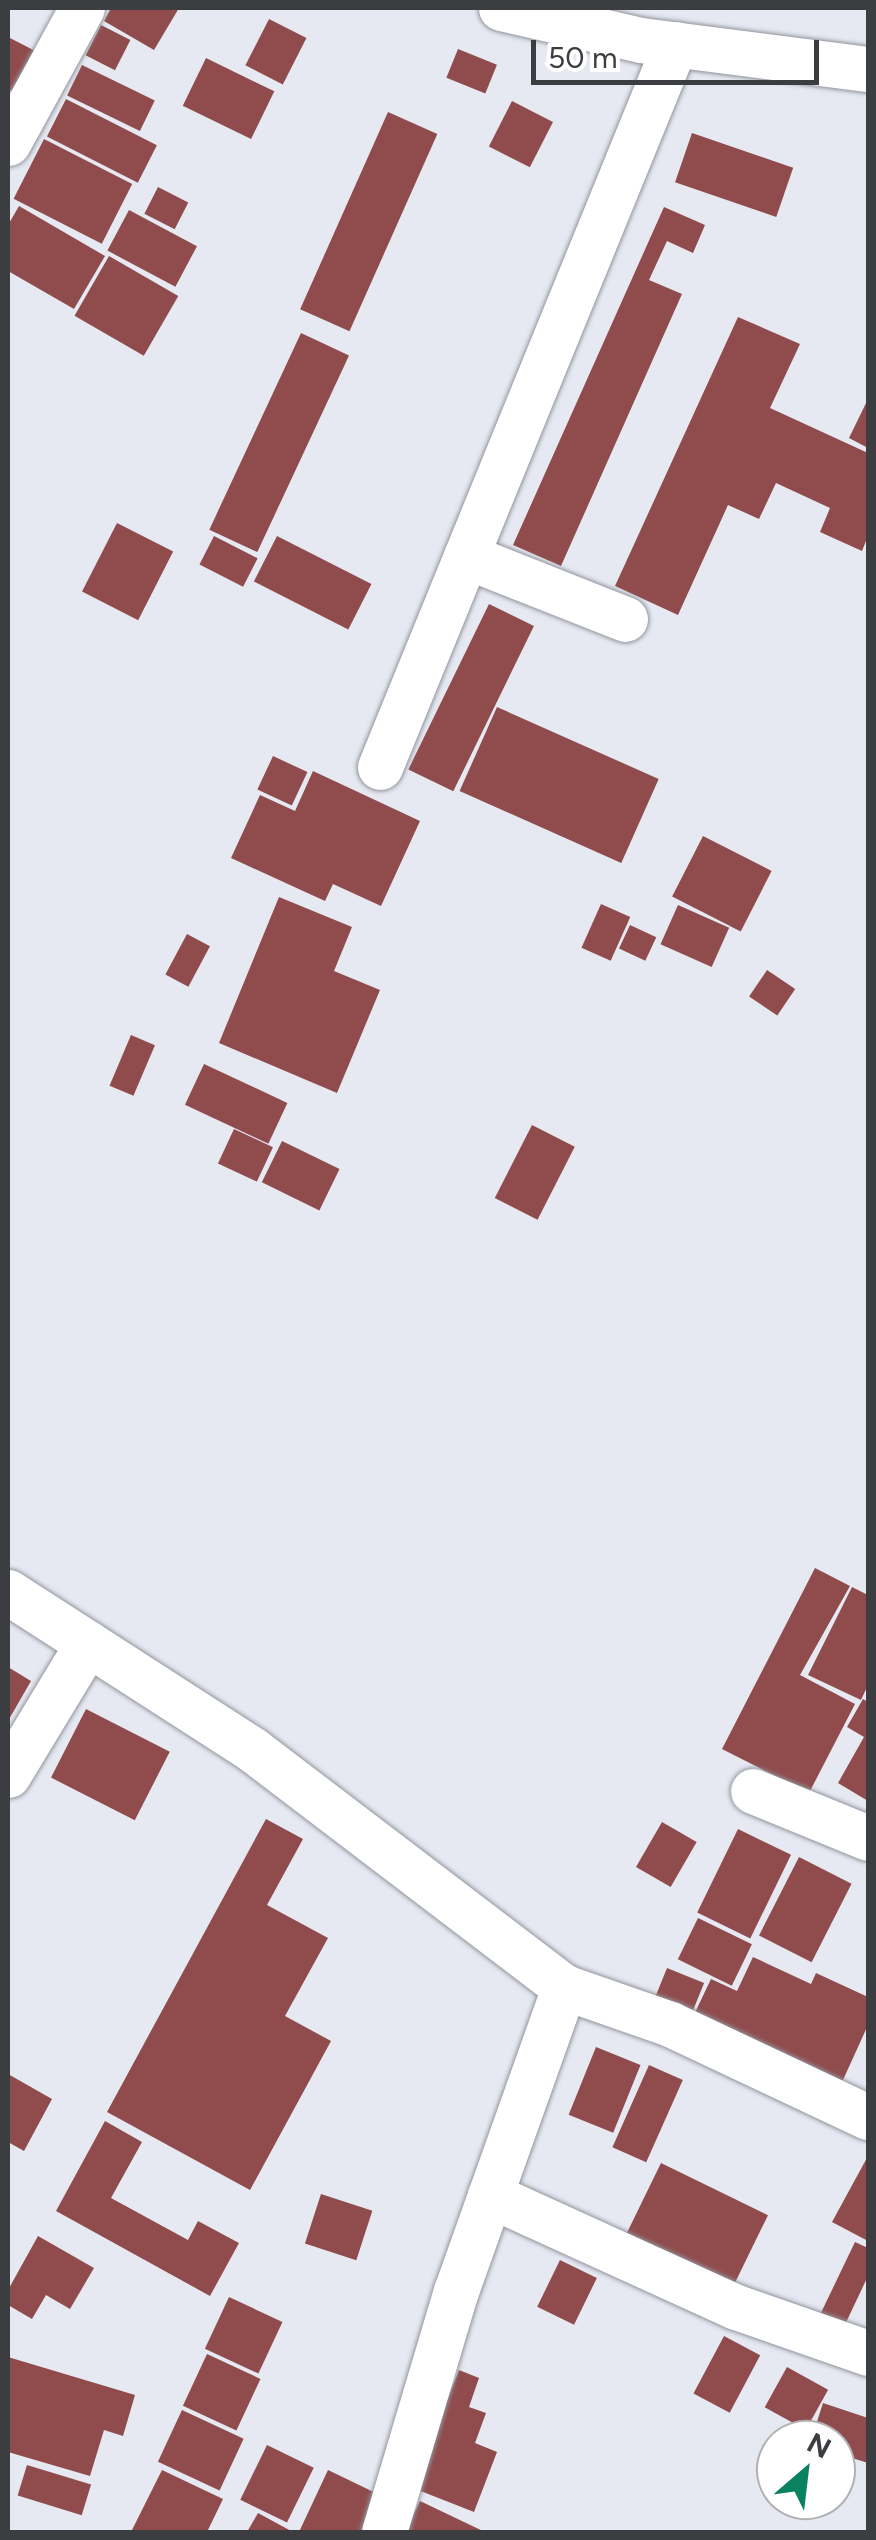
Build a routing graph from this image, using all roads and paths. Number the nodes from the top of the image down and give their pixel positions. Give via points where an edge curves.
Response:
1 (82, 8) edge
2 (500, 8) edge
3 (675, 44) junction
4 (868, 69) edge
5 (8, 143) edge
6 (466, 556) junction
7 (625, 619) dead end
8 (380, 766) dead end
9 (8, 1592) edge
10 (88, 1643) junction
11 (8, 1775) edge
12 (753, 1791) dead end
13 (868, 1838) edge
14 (564, 1988) junction
15 (868, 2116) edge
16 (490, 2195) junction
17 (868, 2353) edge
18 (384, 2532) edge

1 - 5 street
2 - 3 street
3 - 4 street
3 - 6 street
6 - 7 street
6 - 8 street
9 - 10 street
10 - 11 street
10 - 14 street via 253,1750
12 - 13 street
14 - 15 street via 670,2024
14 - 16 street
16 - 17 street via 736,2307
16 - 18 street

